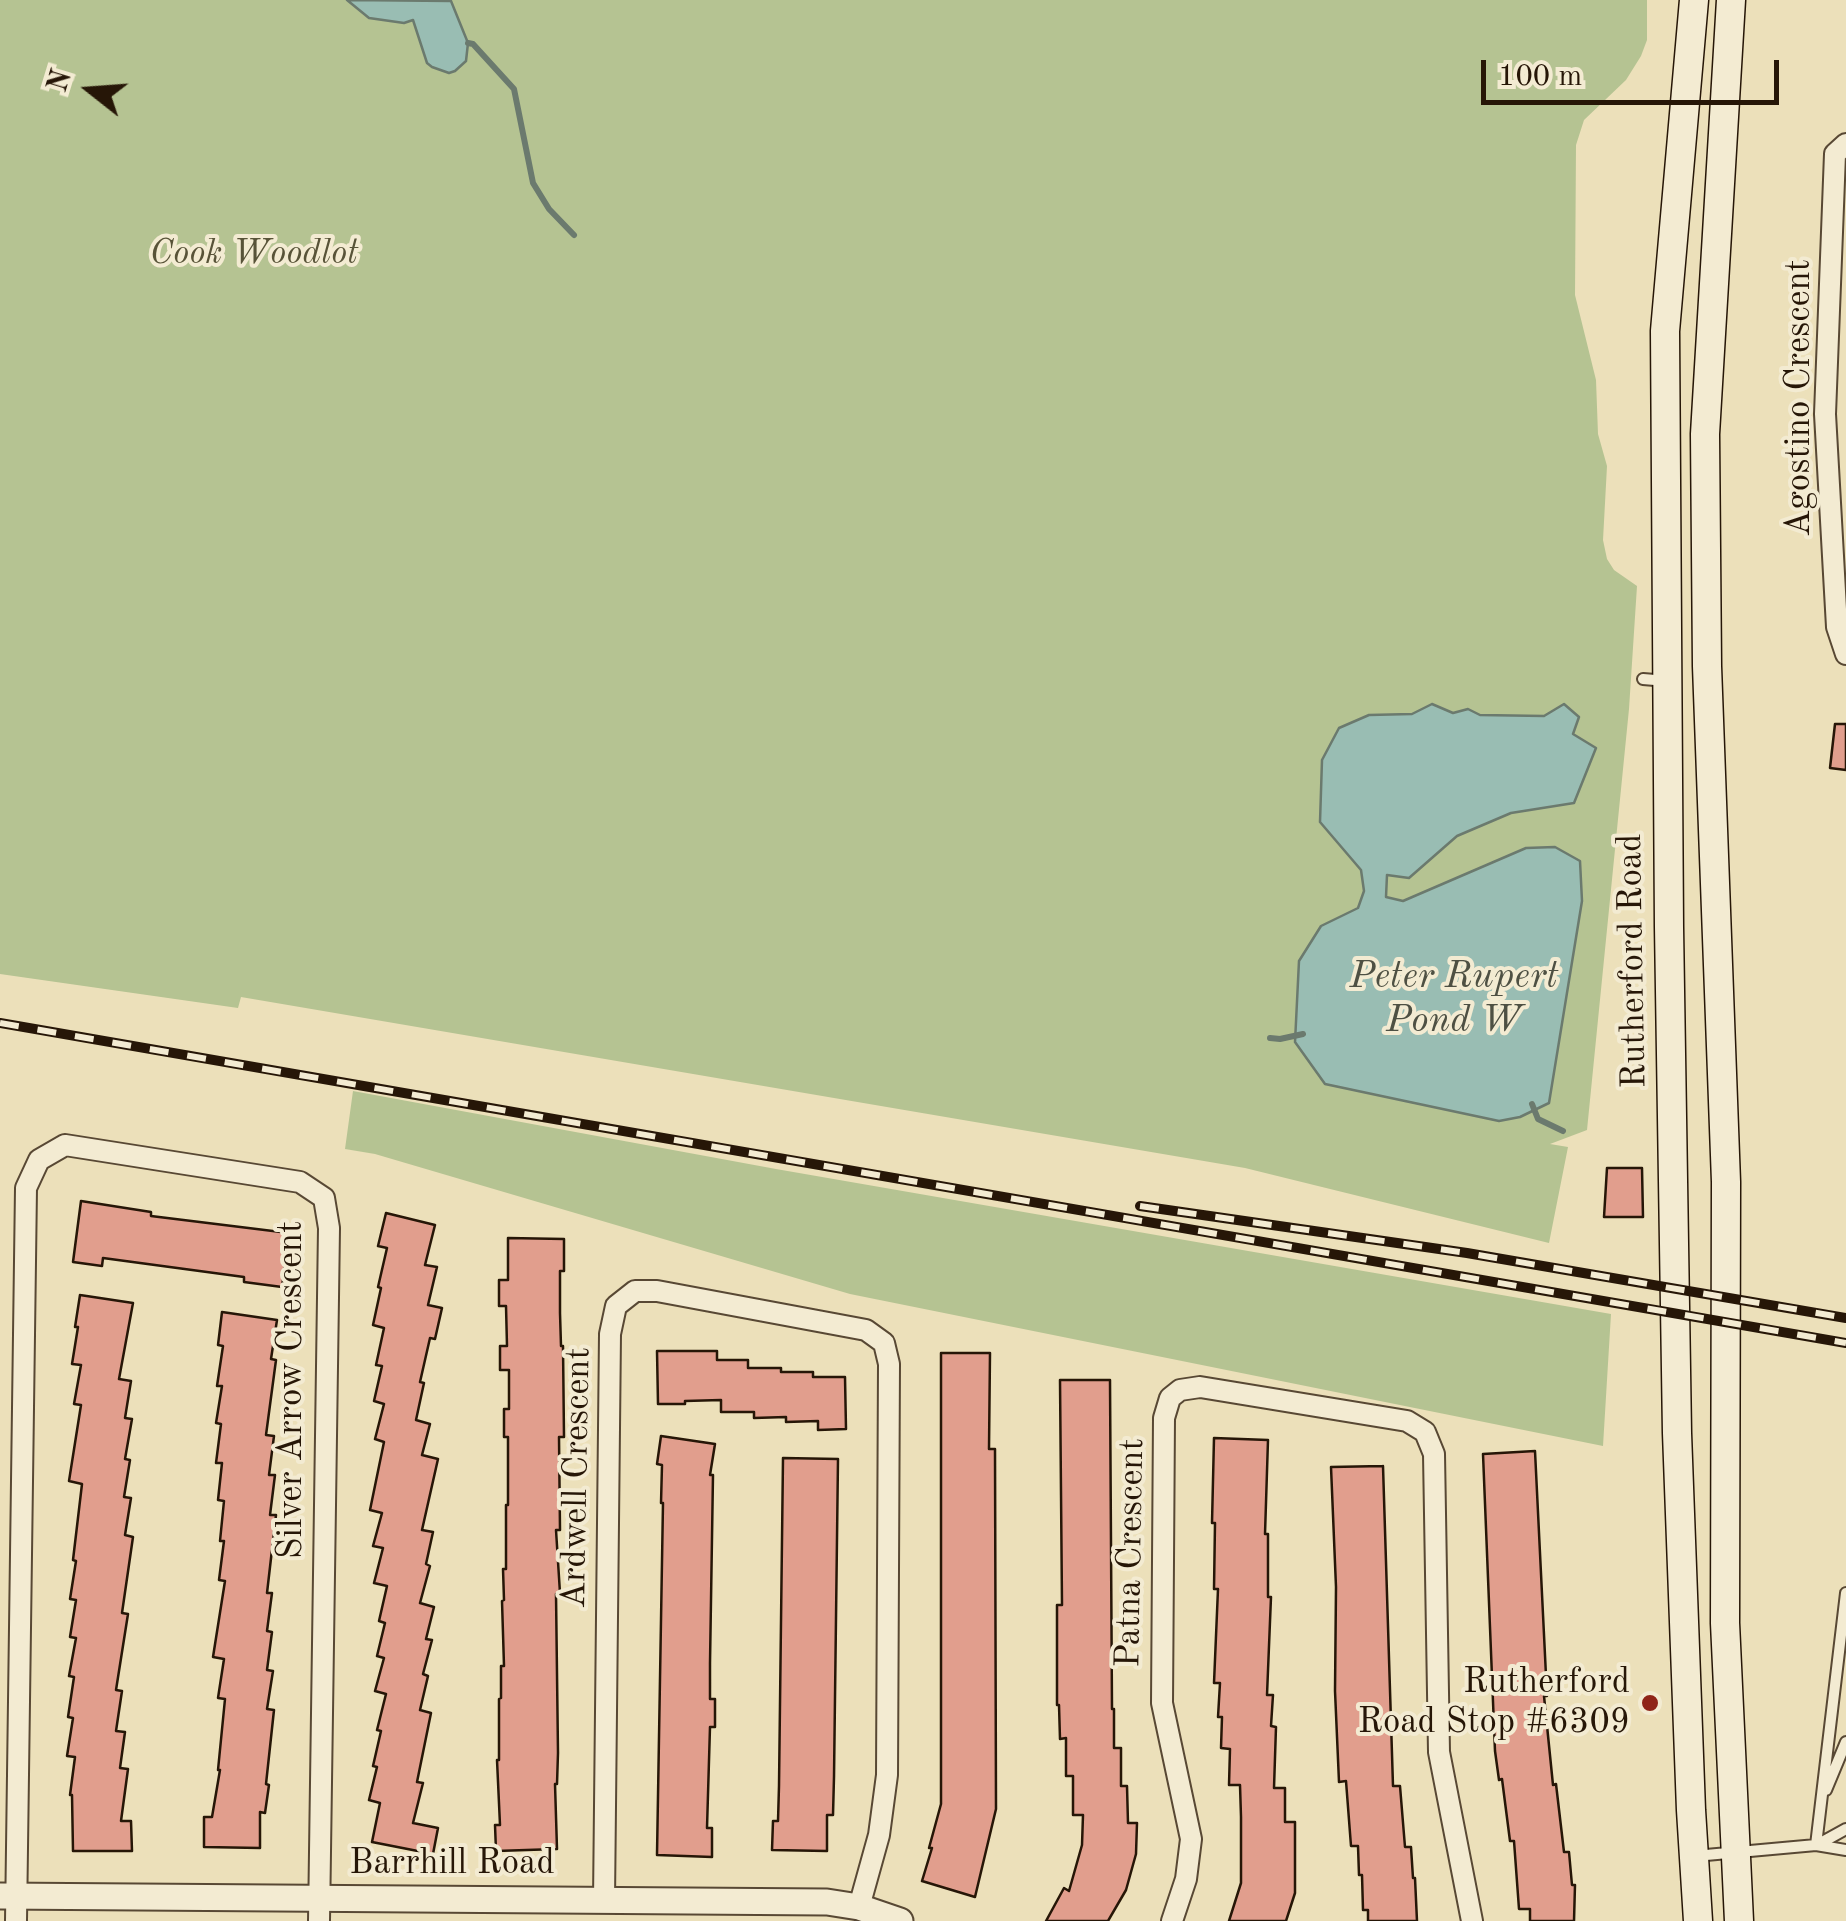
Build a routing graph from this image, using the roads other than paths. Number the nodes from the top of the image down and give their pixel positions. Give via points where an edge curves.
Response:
1 (1694, 0) edge
2 (1731, 0) edge
3 (1846, 144) edge
4 (1846, 654) edge
5 (1846, 1593) edge
6 (1846, 1742) edge
7 (1818, 1810) junction
8 (1846, 1830) edge
9 (1816, 1846) junction
10 (1846, 1850) edge
11 (1735, 1852) junction
12 (1694, 1856) junction
13 (604, 1900) junction
14 (11, 1905) edge
15 (859, 1907) junction
16 (319, 1910) edge
17 (900, 1921) edge
18 (1172, 1921) edge
19 (1472, 1921) edge
20 (1698, 1921) edge
21 (1739, 1921) edge

1 - 12 main road, Rutherford Road via 1665,331 1655,680
2 - 11 main road via 1705,434 1726,1182 1725,1623
3 - 4 street, Agostino Crescent via 1835,154 1825,414 1838,627
5 - 7 lane
6 - 7 lane
7 - 9 lane
8 - 9 lane
9 - 10 lane
9 - 11 lane
11 - 12 lane
11 - 21 main road
12 - 20 main road, Rutherford Road
13 - 15 street, Barrhill Road
13 - 15 street, Ardwell Crescent via 610,1334 616,1306 635,1291 657,1291 866,1330 884,1342 887,1775
13 - 16 street, Barrhill Road
14 - 16 street, Barrhill Road
14 - 16 street, Silver Arrow Crescent via 26,1188 39,1160 65,1145 300,1182 324,1198 329,1228
15 - 17 street, Barrhill Road
18 - 19 street, Patna Crescent via 1190,1839 1162,1703 1164,1418 1170,1398 1200,1387 1407,1421 1425,1432 1434,1454 1439,1752

